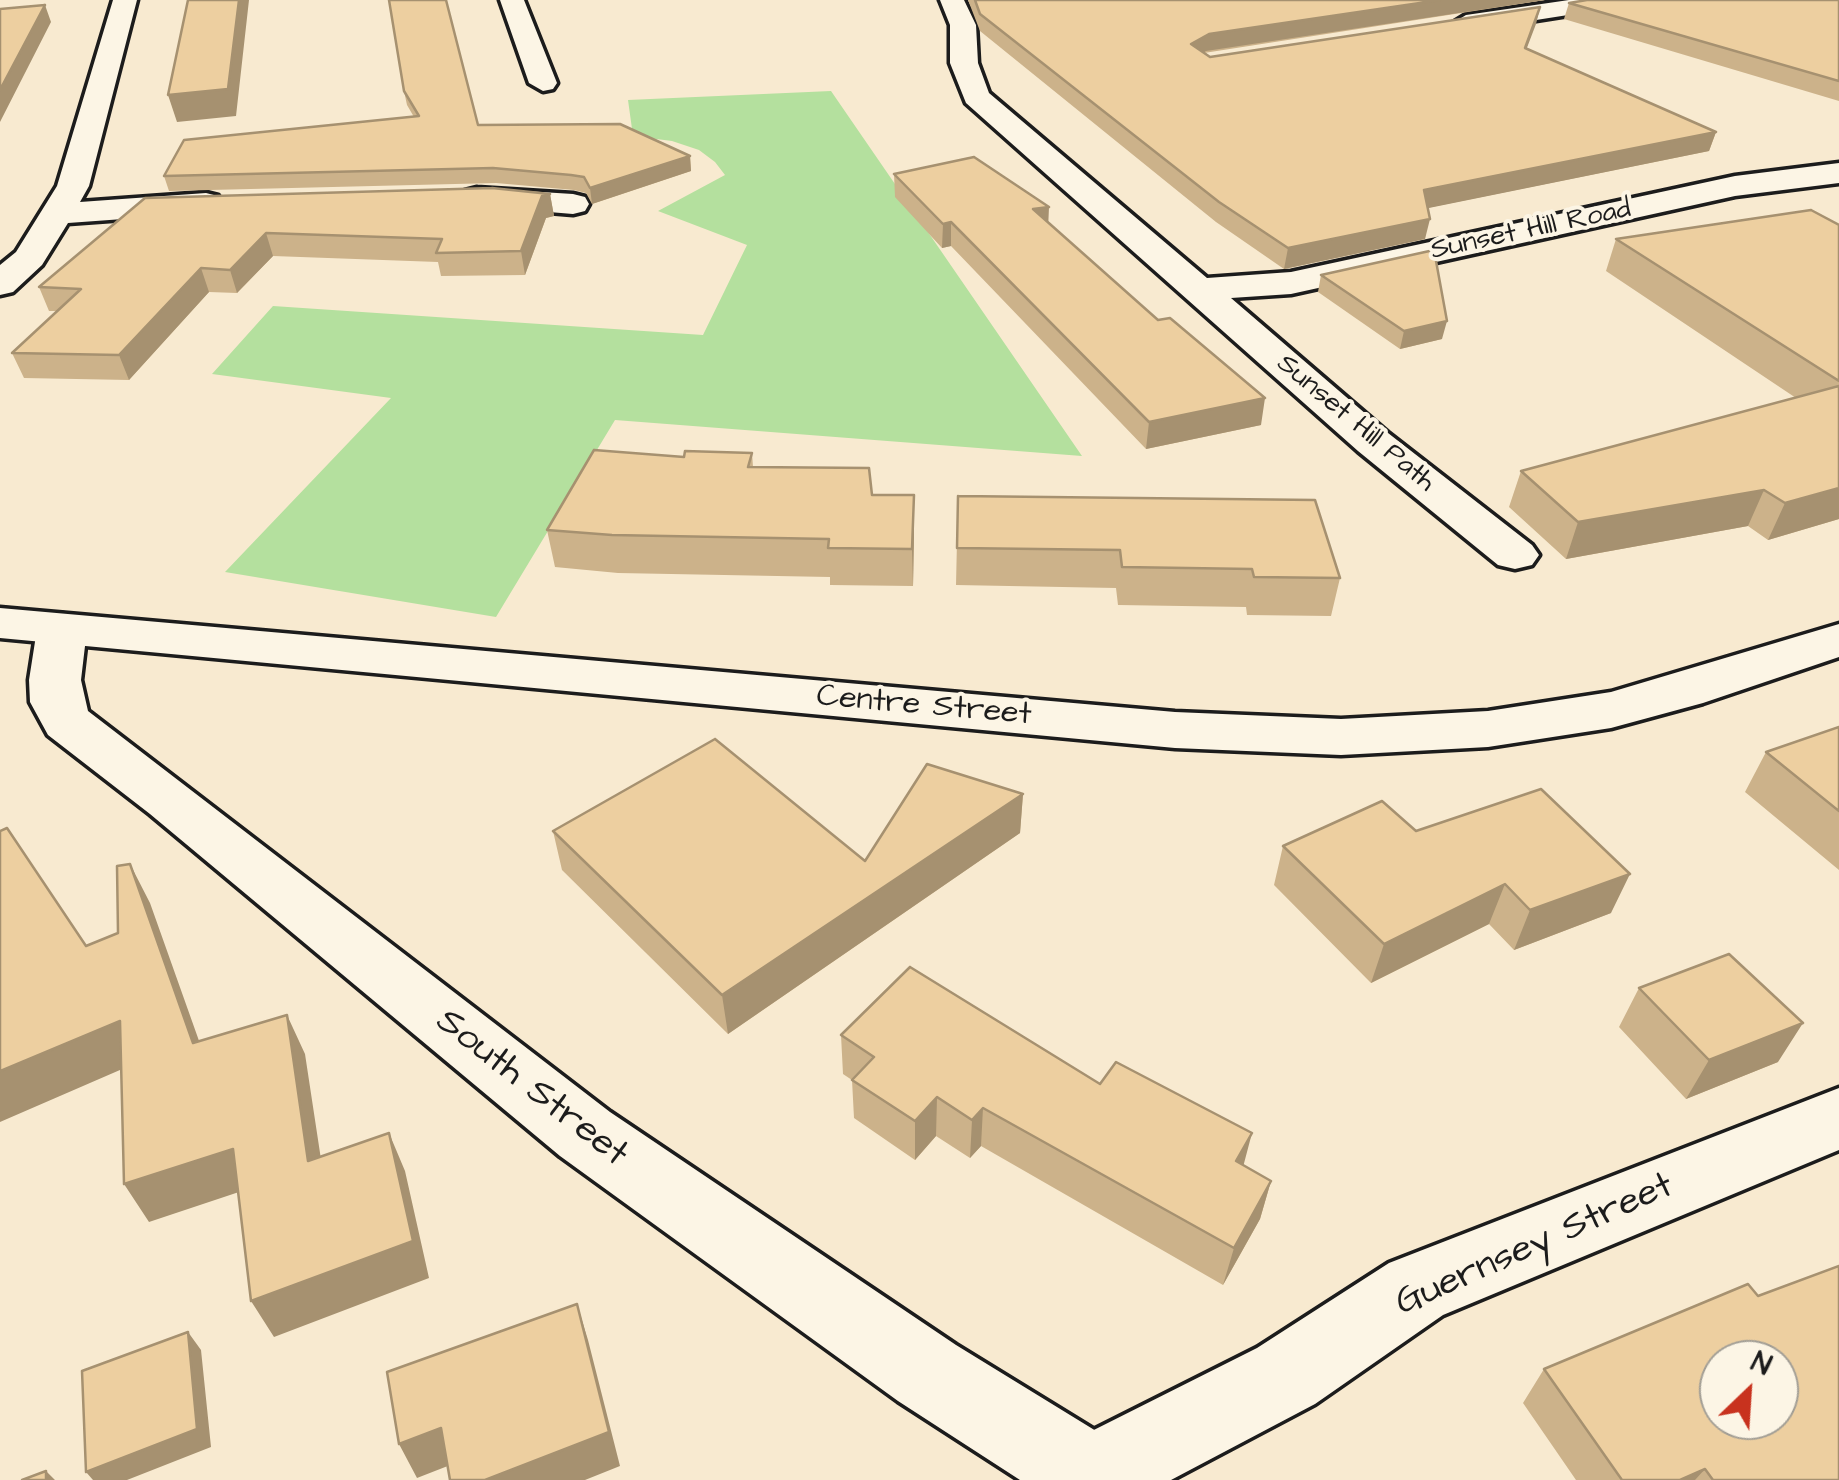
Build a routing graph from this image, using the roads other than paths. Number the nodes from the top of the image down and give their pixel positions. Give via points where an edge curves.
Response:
1 (125, 0) edge
2 (512, 0) edge
3 (952, 0) edge
4 (1619, 0) edge
5 (1439, 24) edge
6 (542, 82) dead end
7 (1839, 174) edge
8 (438, 198) edge
9 (242, 202) edge
10 (572, 204) dead end
11 (59, 214) junction
12 (0, 284) edge
13 (1199, 289) junction
14 (1515, 555) dead end
15 (31, 626) edge
16 (1839, 640) edge
17 (1839, 1118) edge
18 (1091, 1479) edge

1 - 11 street via 73,186
2 - 6 street
3 - 13 street via 976,96
4 - 5 street
7 - 13 street, Sunset Hill Road via 1735,186 1291,283
8 - 10 street
9 - 11 street
11 - 12 street via 30,258
13 - 14 street, Sunset Hill Path
15 - 16 street, Centre Street via 1175,730 1341,737 1488,728 1610,710
15 - 18 street, South Street via 67,722 584,1134
17 - 18 street, Guernsey Street via 1416,1289 1286,1376

